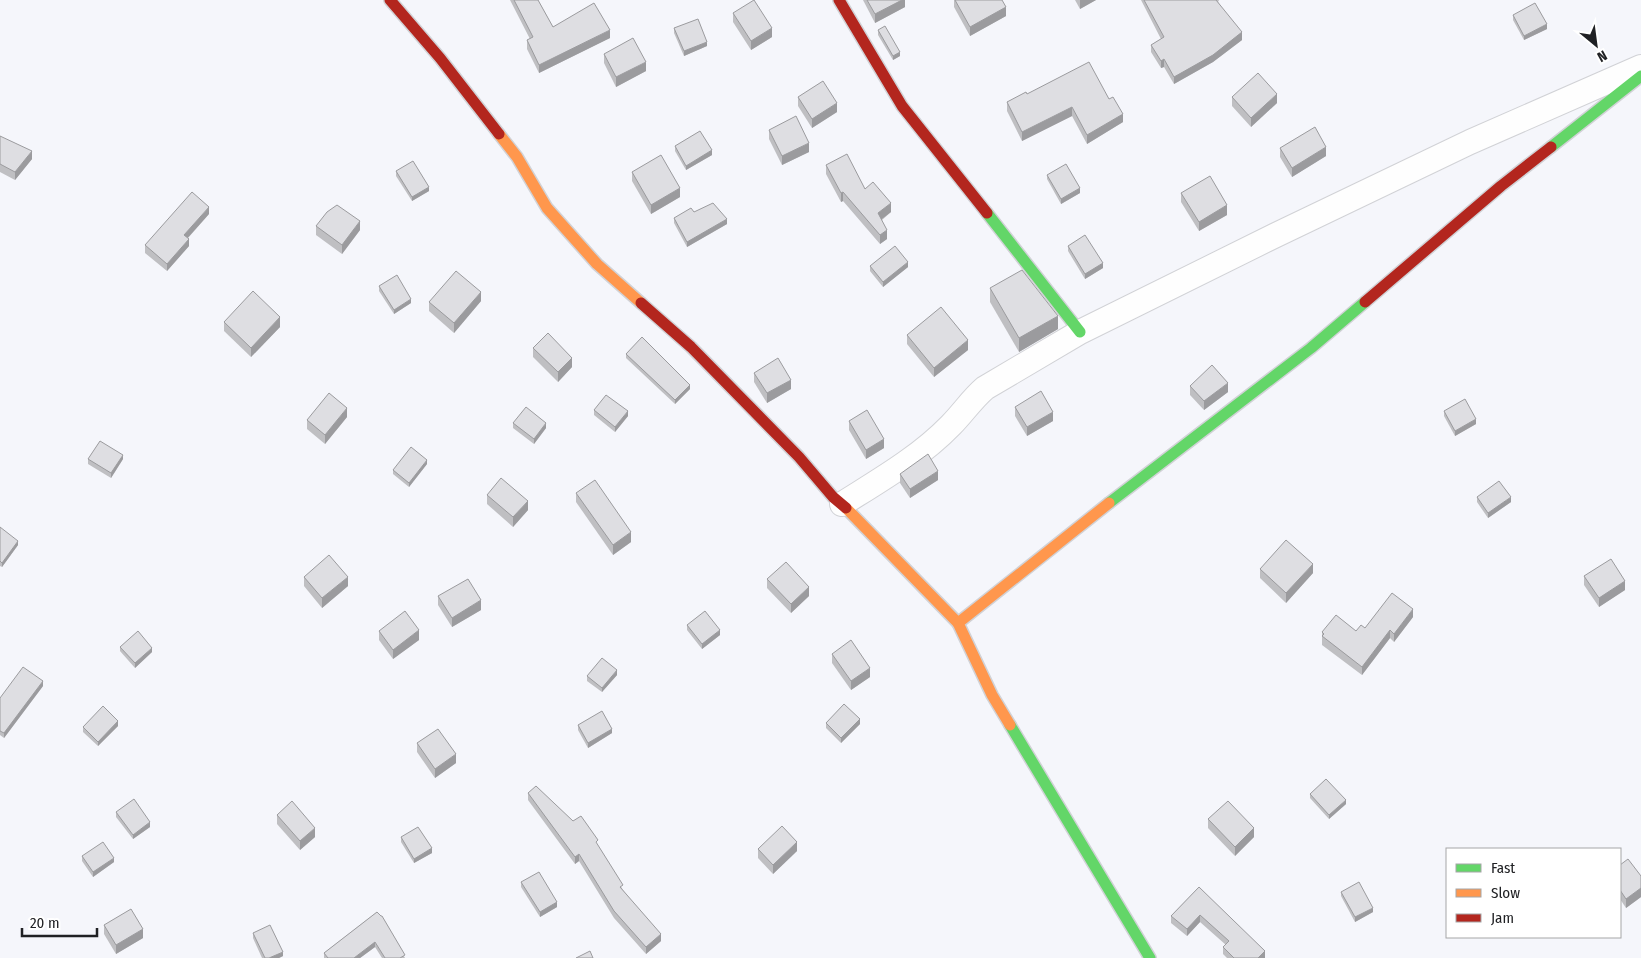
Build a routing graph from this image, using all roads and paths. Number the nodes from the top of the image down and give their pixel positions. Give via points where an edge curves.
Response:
1 (390, 0) edge
2 (839, 0) edge
3 (1641, 68) edge
4 (1641, 76) edge
5 (1080, 332) junction
6 (842, 504) junction
7 (958, 623) junction
8 (1150, 958) edge

1 - 6 street via 517,157 547,208 597,264 691,347
2 - 5 street via 902,106
3 - 5 street via 1470,142
4 - 7 street via 1501,186 1312,348
5 - 6 street via 985,388 952,424 905,465
6 - 7 street
7 - 8 street via 992,695

